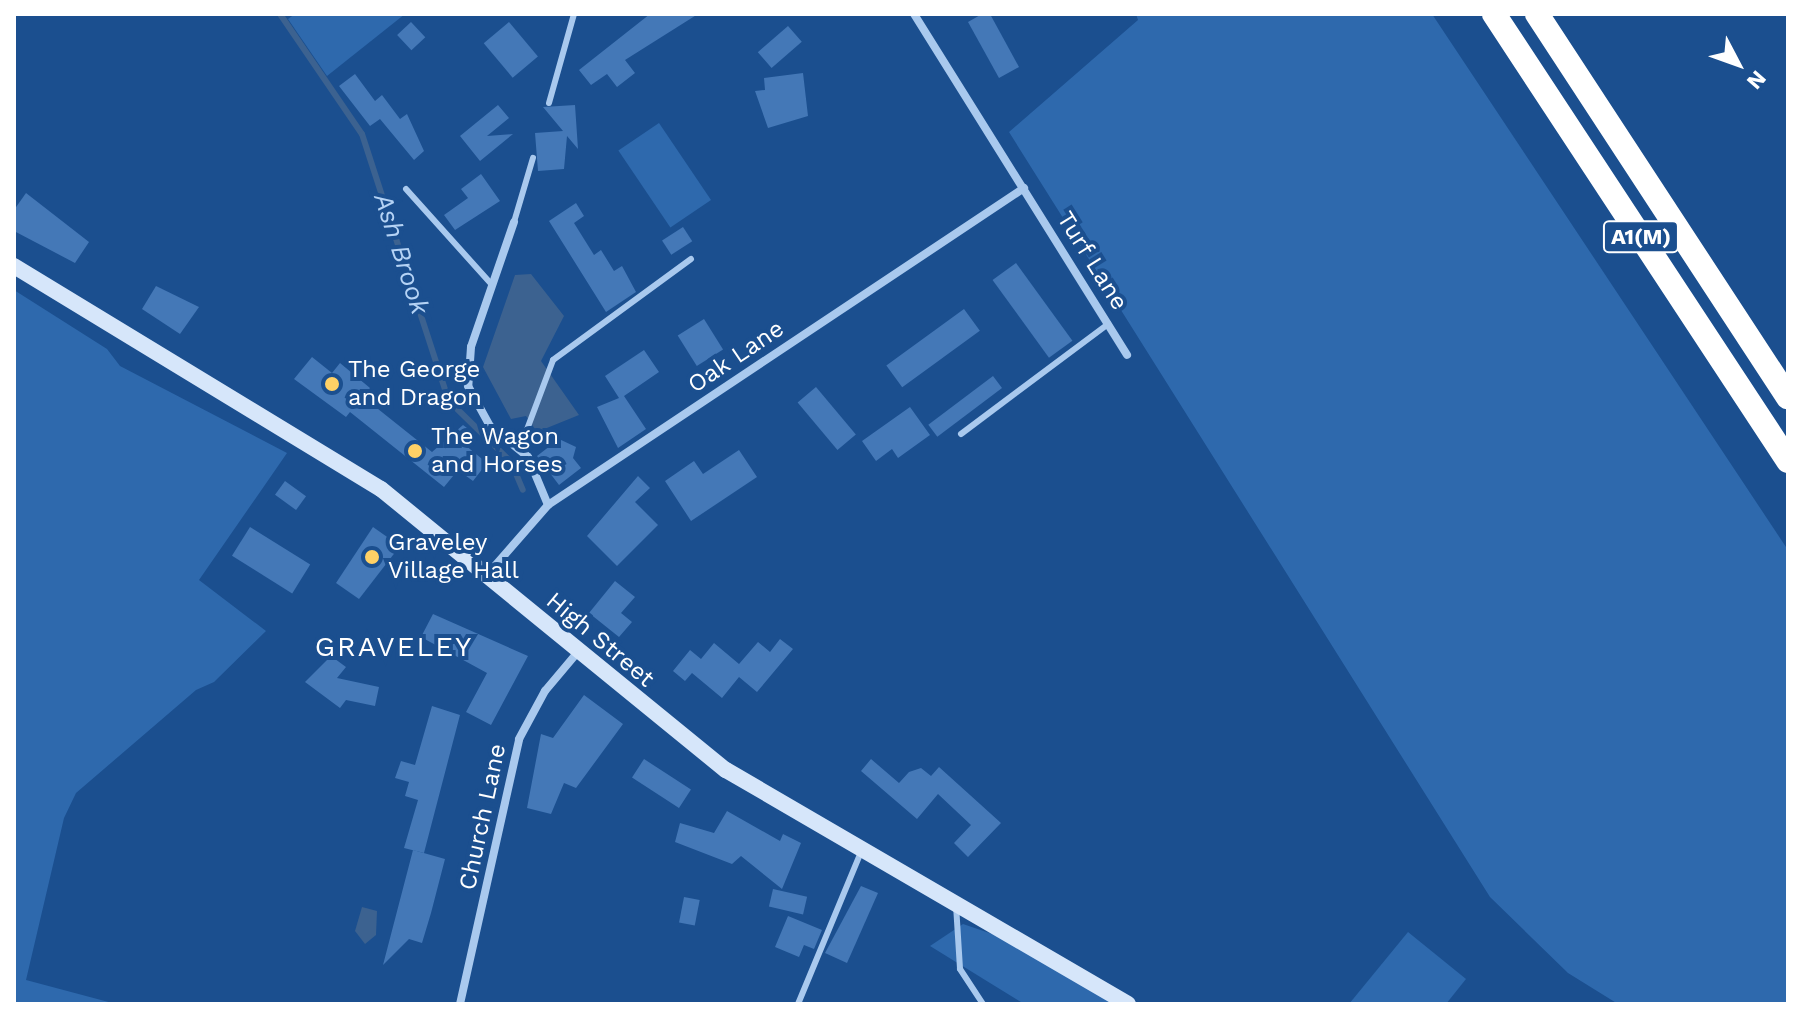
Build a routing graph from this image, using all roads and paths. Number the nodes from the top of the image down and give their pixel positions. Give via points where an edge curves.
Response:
1 (574, 14) edge
2 (914, 14) edge
3 (1494, 14) edge
4 (1537, 14) edge
5 (549, 103) dead end
6 (533, 158) dead end
7 (1024, 188) junction
8 (406, 189) dead end
9 (514, 222) joint
10 (691, 259) dead end
11 (14, 266) edge
12 (492, 285) junction
13 (1108, 324) junction
14 (1127, 355) dead end
15 (1788, 397) edge
16 (961, 434) dead end
17 (520, 448) junction
18 (1788, 461) edge
19 (548, 505) junction
20 (487, 575) junction
21 (577, 653) junction
22 (860, 854) junction
23 (956, 905) junction
24 (460, 1004) edge
25 (798, 1004) edge
26 (983, 1004) edge
27 (1128, 1004) edge

1 - 5 lane
2 - 7 street, Turf Lane
3 - 18 highway, A1(M)
4 - 15 highway, A1(M)
6 - 9 lane
7 - 13 street, Turf Lane
7 - 19 street, Oak Lane
8 - 12 lane
9 - 12 street
10 - 17 lane via 553,360
11 - 20 main road, High Street via 332,455
12 - 17 street via 466,366 468,386 490,426
13 - 14 street, Turf Lane
13 - 16 lane
17 - 19 street
19 - 20 street, Oak Lane
20 - 21 main road, High Street
21 - 22 main road, High Street via 726,770
21 - 24 street, Church Lane via 545,691 519,739
22 - 23 main road, High Street
22 - 25 lane
23 - 26 lane via 960,969
23 - 27 main road, High Street

